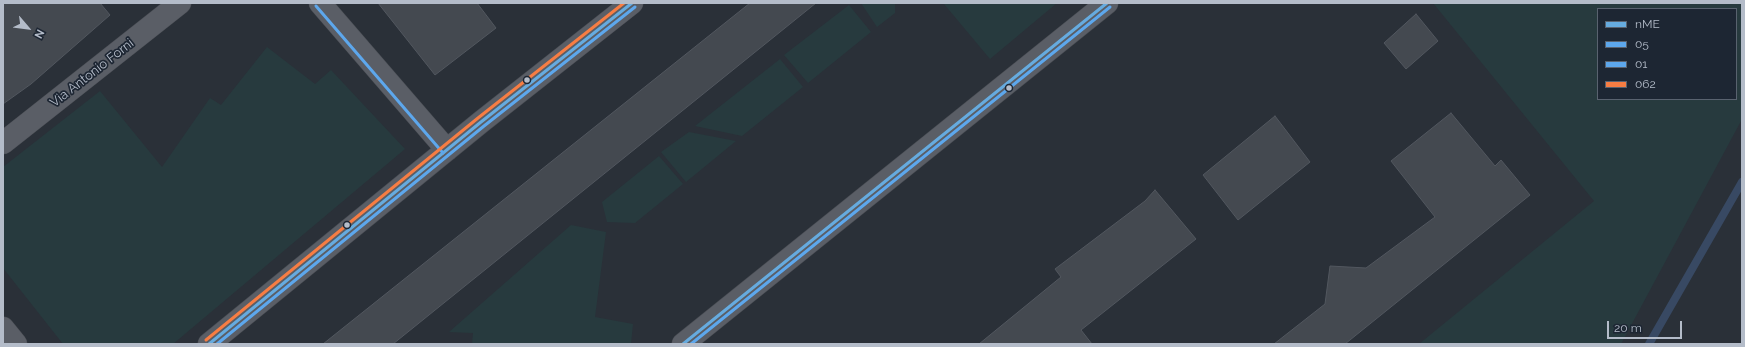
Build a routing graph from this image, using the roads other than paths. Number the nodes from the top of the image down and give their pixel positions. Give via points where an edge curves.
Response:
1 (180, 3) edge
2 (320, 3) edge
3 (632, 3) edge
4 (1107, 3) edge
5 (3, 143) edge
6 (447, 150) junction
7 (3, 328) edge
8 (16, 344) edge
9 (209, 344) edge
10 (683, 344) edge

1 - 5 street, Via Antonio Forni
2 - 6 street
3 - 6 street
4 - 10 street
6 - 9 street
7 - 8 street

